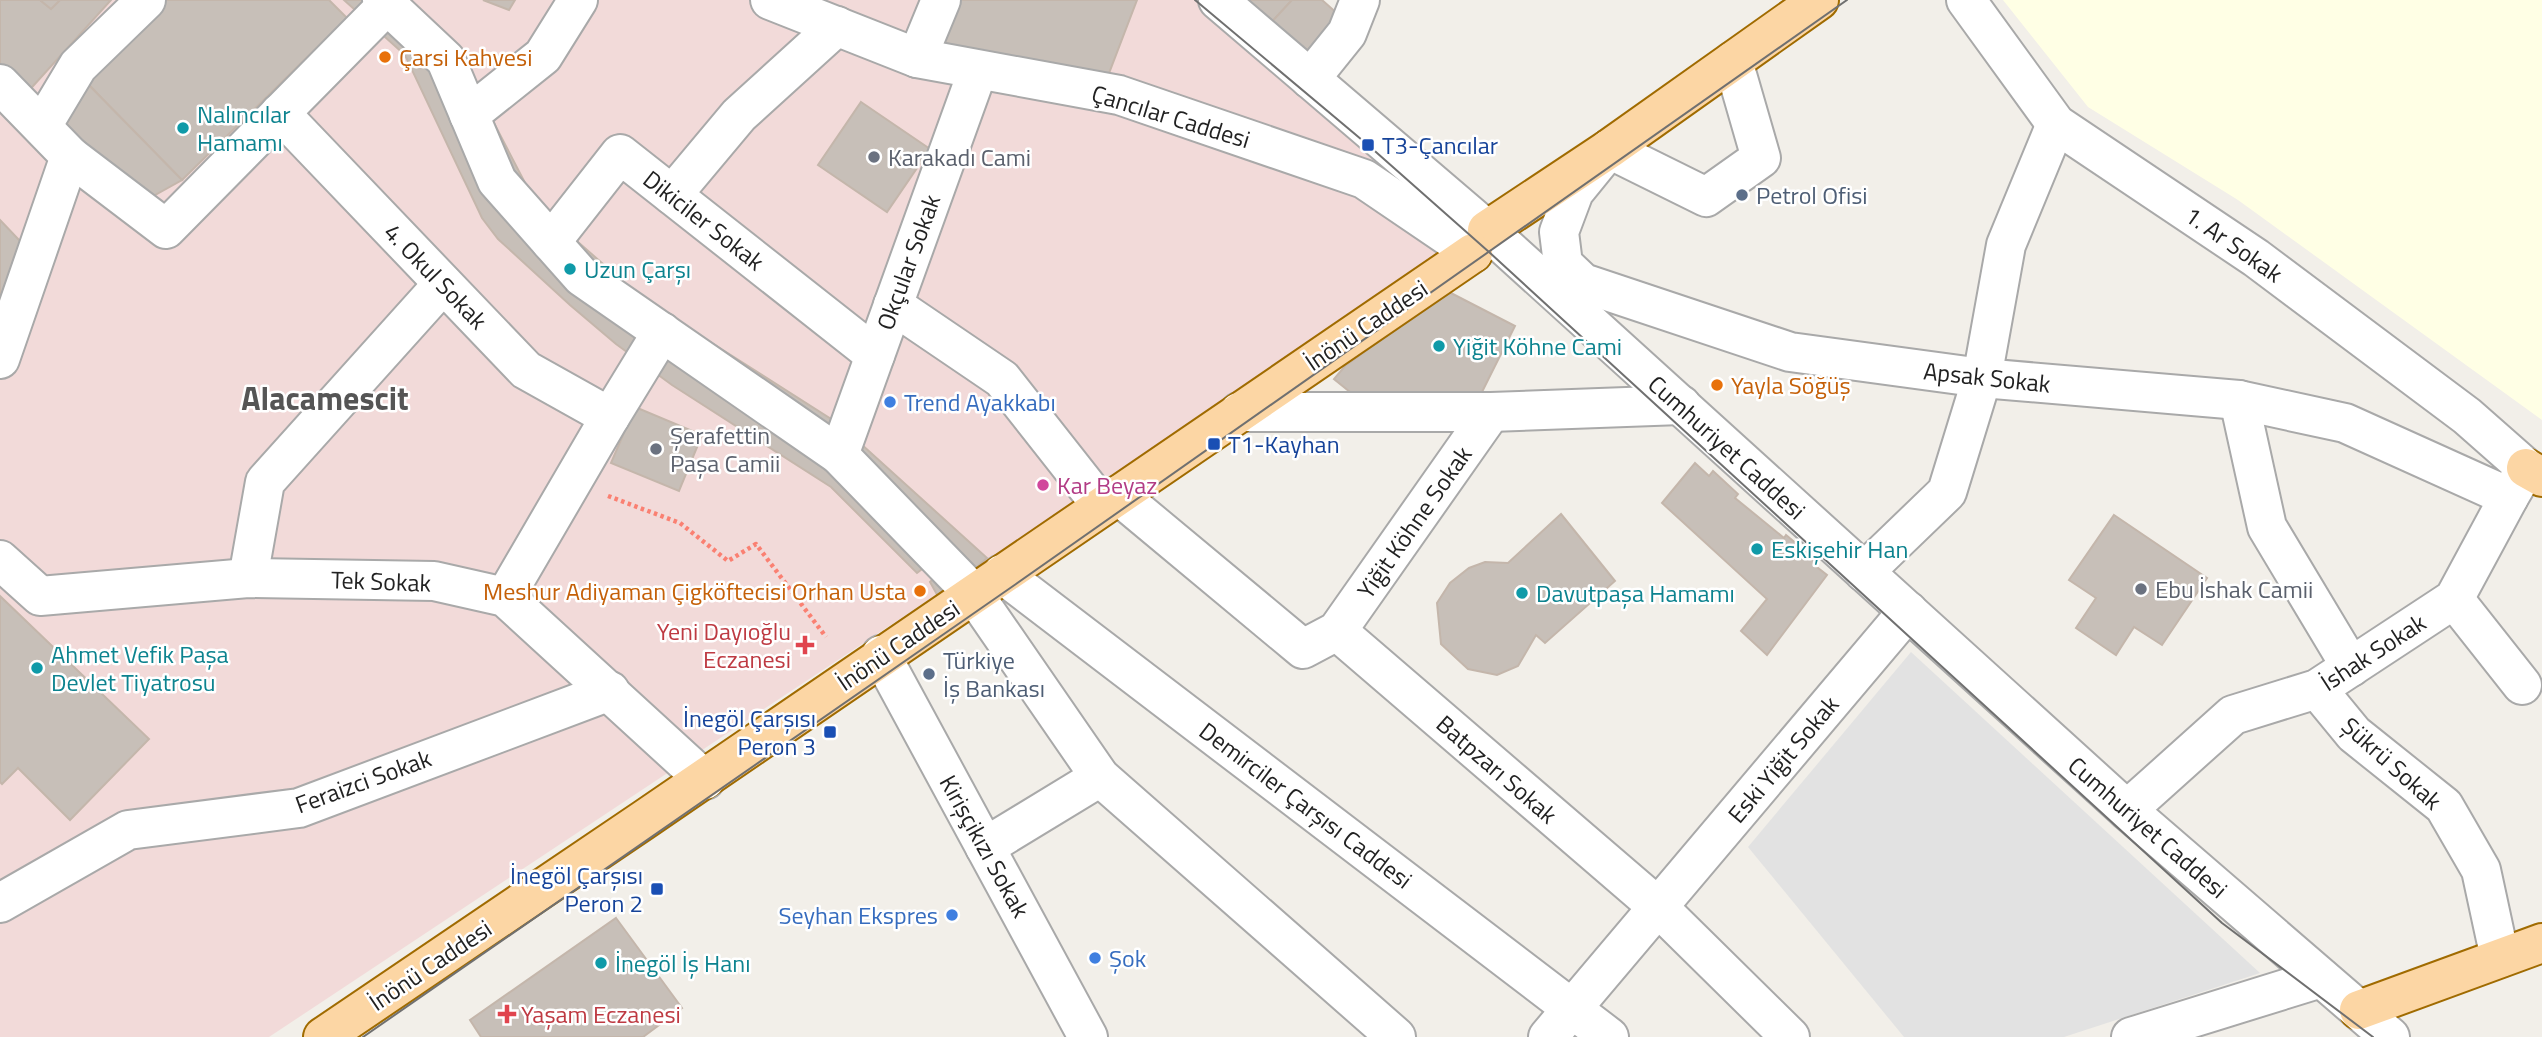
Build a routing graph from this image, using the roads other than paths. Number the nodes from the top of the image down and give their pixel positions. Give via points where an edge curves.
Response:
1 (146, 0) edge
2 (578, 0) edge
3 (770, 0) edge
4 (941, 0) edge
5 (1218, 0) edge
6 (1360, 0) edge
7 (1819, 0) edge
8 (1966, 0) edge
9 (385, 3) edge
10 (837, 26) junction
11 (917, 58) junction
12 (1733, 61) junction
13 (978, 69) junction
14 (1310, 79) junction
15 (0, 84) edge
16 (280, 113) junction
17 (469, 115) junction
18 (2056, 124) junction
19 (41, 127) junction
20 (1609, 149) junction
21 (70, 156) junction
22 (672, 195) junction
23 (1480, 241) junction
24 (551, 242) junction
25 (443, 284) junction
26 (893, 305) junction
27 (662, 332) junction
28 (875, 355) junction
29 (0, 359) edge
30 (1982, 378) junction
31 (2239, 400) junction
32 (1681, 405) junction
33 (1239, 412) junction
34 (1490, 412) junction
35 (610, 417) junction
36 (839, 455) junction
37 (2526, 480) edge
38 (1110, 500) junction
39 (0, 560) edge
40 (1864, 572) junction
41 (248, 578) junction
42 (988, 583) junction
43 (505, 597) junction
44 (2454, 599) junction
45 (1908, 611) junction
46 (1337, 631) junction
47 (881, 655) junction
48 (2351, 667) junction
49 (2522, 685) dead end
50 (2317, 689) junction
51 (610, 691) junction
52 (1100, 777) junction
53 (705, 780) junction
54 (2127, 810) junction
55 (985, 847) junction
56 (0, 903) edge
57 (1658, 907) junction
58 (2542, 943) edge
59 (2500, 958) junction
60 (2321, 978) junction
61 (1572, 1009) junction
62 (2359, 1010) junction
63 (1780, 1034) edge
64 (1084, 1035) edge
65 (323, 1037) edge
66 (1396, 1037) edge
67 (1548, 1037) edge
68 (1609, 1037) edge
69 (2131, 1037) edge
70 (2390, 1037) edge

1 - 19 street via 78,66
2 - 17 street via 543,56
3 - 10 street, Çancılar Caddesi
4 - 11 street
5 - 14 street, Cumhuriyet Caddesi
6 - 14 street via 1347,33
7 - 12 main road, İnönü Caddesi
8 - 18 street, 1. Ar Sokak
9 - 16 street
9 - 17 street via 446,60
10 - 11 street, Çancılar Caddesi
10 - 22 street via 739,115
11 - 13 street, Çancılar Caddesi
12 - 20 main road, İnönü Caddesi
12 - 20 street via 1761,158 1706,197
13 - 23 street, Çancılar Caddesi via 1119,95 1364,179
13 - 26 street, Okçular Sokak
14 - 23 street, Cumhuriyet Caddesi
15 - 19 street
16 - 21 street via 166,229
16 - 25 street, 4. Okul Sokak
17 - 24 street via 497,181
18 - 30 street via 2006,245
18 - 37 street, 1. Ar Sokak via 2256,258 2467,416
19 - 21 street
20 - 23 main road, İnönü Caddesi
20 - 30 street, Apsak Sokak via 1574,192 1559,232 1563,264 1583,283 1790,352
21 - 29 street
22 - 24 street, Dikiciler Sokak via 620,154
22 - 28 street, Dikiciler Sokak
23 - 32 street, Cumhuriyet Caddesi
23 - 33 main road, İnönü Caddesi
24 - 27 street via 582,277
25 - 35 street, 4. Okul Sokak via 526,370
25 - 41 street via 265,482
26 - 28 street, Okçular Sokak
26 - 38 street via 1002,379
27 - 35 street
27 - 36 street
28 - 36 street, Okçular Sokak
30 - 31 street, Apsak Sokak
30 - 40 street via 1947,492
31 - 37 street, Apsak Sokak via 2346,423
31 - 48 street via 2267,527
32 - 34 street
32 - 40 street, Cumhuriyet Caddesi
33 - 34 street
33 - 38 main road, İnönü Caddesi
34 - 46 street, Yiğit Köhne Sokak
35 - 43 street
36 - 42 street
37 - 44 street, İshak Sokak
38 - 42 main road, İnönü Caddesi
38 - 46 street via 1303,649
39 - 41 street, Tek Sokak via 40,596
40 - 45 street, Cumhuriyet Caddesi
41 - 43 street, Tek Sokak via 434,582
42 - 47 main road, İnönü Caddesi
42 - 52 street
42 - 61 street, Demirciler Çarşısı Caddesi
43 - 51 street, Tek Sokak
44 - 48 street, İshak Sokak
44 - 49 street
45 - 54 street, Cumhuriyet Caddesi
45 - 57 street, Eski Yiğit Sokak
46 - 57 street, Batpzarı Sokak
47 - 53 main road, İnönü Caddesi
47 - 55 street, Kirişçikızı Sokak
48 - 50 street, İshak Sokak
50 - 54 street, İshak Sokak via 2232,715
50 - 59 street, Şükrü Sokak via 2354,734 2444,806 2481,870
51 - 53 street, Tek Sokak
51 - 56 street, Feraizci Sokak via 299,808 128,830
52 - 55 street
52 - 66 street
53 - 65 main road, İnönü Caddesi
54 - 60 street, Cumhuriyet Caddesi
55 - 64 street, Kirişçikızı Sokak
57 - 61 street, Eski Yiğit Sokak
57 - 63 street, Batpzarı Sokak
58 - 59 main road
59 - 62 main road
60 - 62 street, Cumhuriyet Caddesi
60 - 69 street
61 - 67 street, Eski Yiğit Sokak
61 - 68 street, Demirciler Çarşısı Caddesi
62 - 70 street, Cumhuriyet Caddesi

